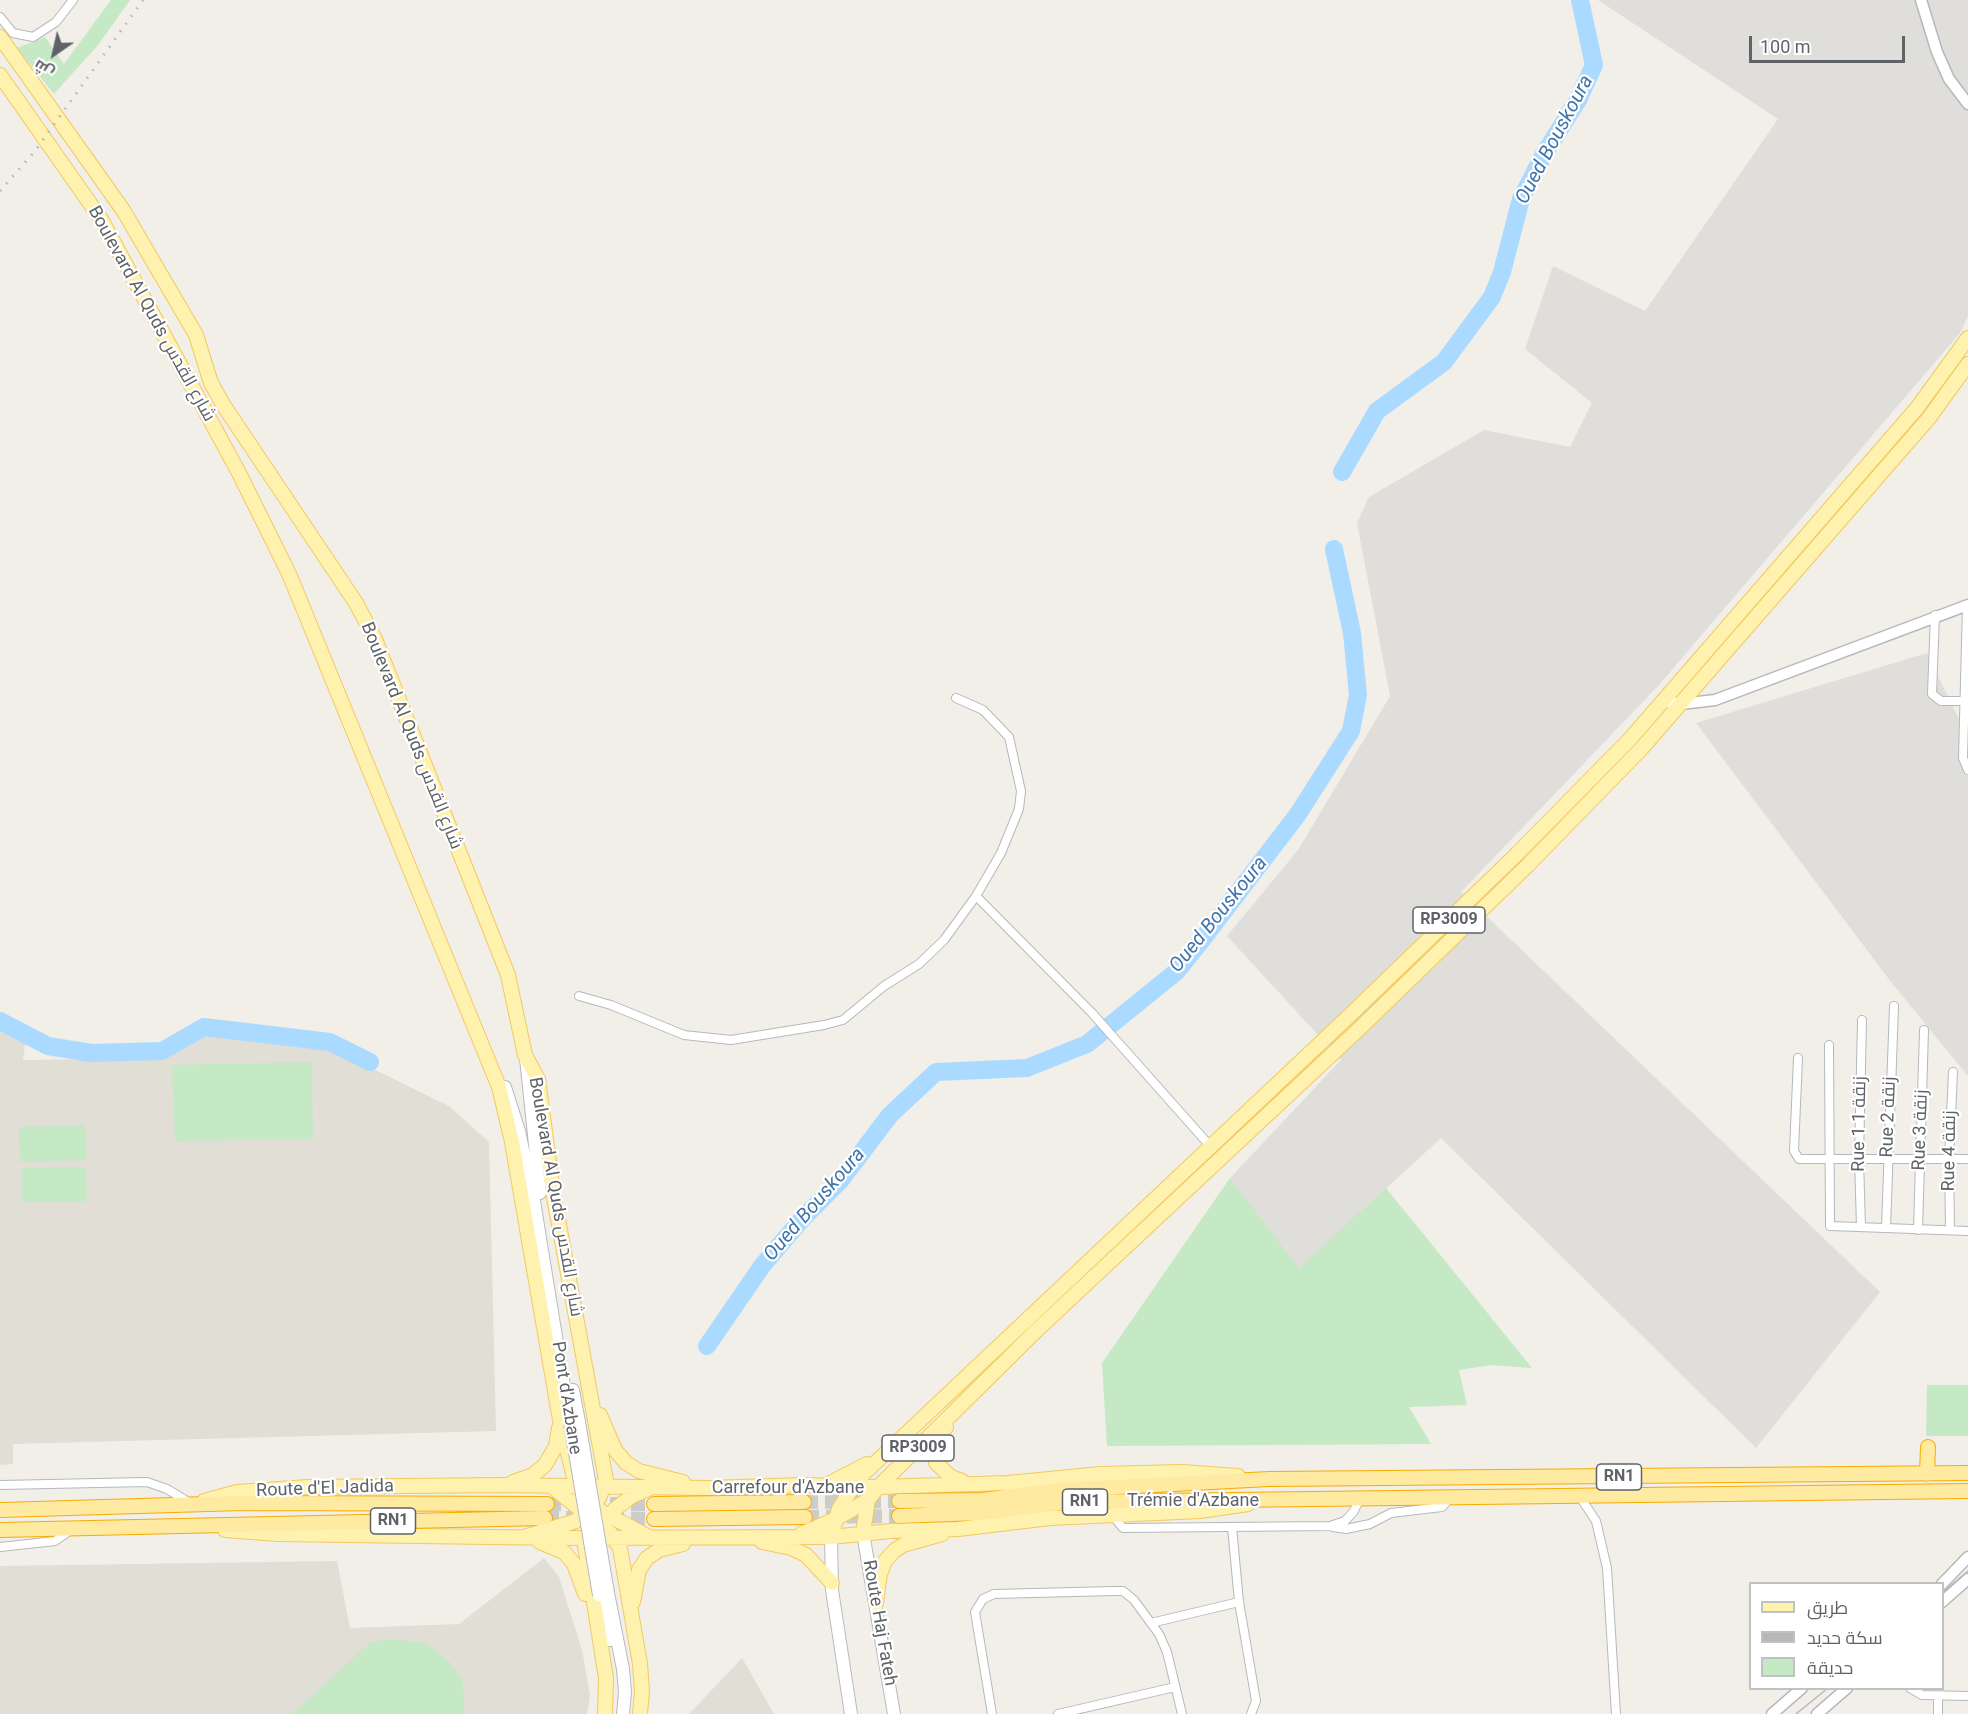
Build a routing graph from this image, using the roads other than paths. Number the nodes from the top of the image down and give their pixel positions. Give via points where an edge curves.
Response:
1 (73, 0) edge
2 (1921, 0) edge
3 (0, 17) edge
4 (0, 37) edge
5 (0, 75) edge
6 (1968, 104) edge
7 (1968, 338) edge
8 (1968, 364) edge
9 (1968, 605) edge
10 (1935, 615) junction
11 (956, 698) dead end
12 (1663, 701) junction
13 (1966, 701) edge
14 (1681, 704) junction
15 (1968, 770) edge
16 (976, 896) junction
17 (579, 996) dead end
18 (1894, 1006) dead end
19 (469, 1010) junction
20 (1862, 1020) dead end
21 (1924, 1030) dead end
22 (1829, 1045) dead end
23 (525, 1055) junction
24 (1798, 1058) dead end
25 (1953, 1072) dead end
26 (1211, 1147) junction
27 (1948, 1158) junction
28 (1829, 1159) junction
29 (1859, 1159) junction
30 (1887, 1159) junction
31 (1920, 1159) junction
32 (1968, 1160) edge
33 (537, 1200) junction
34 (1861, 1227) junction
35 (1886, 1228) junction
36 (1918, 1230) junction
37 (1950, 1230) junction
38 (1968, 1231) edge
39 (588, 1388) junction
40 (959, 1408) junction
41 (570, 1422) junction
42 (1928, 1447) dead end
43 (882, 1456) junction
44 (1968, 1473) edge
45 (1927, 1474) junction
46 (1269, 1479) junction
47 (969, 1483) junction
48 (0, 1485) edge
49 (503, 1485) junction
50 (605, 1485) junction
51 (576, 1486) junction
52 (822, 1486) junction
53 (652, 1487) junction
54 (852, 1487) junction
55 (554, 1488) junction
56 (708, 1488) junction
57 (1968, 1491) edge
58 (871, 1492) junction
59 (632, 1496) junction
60 (1580, 1497) junction
61 (1450, 1498) junction
62 (1359, 1500) junction
63 (899, 1501) tunnel mouth
64 (1271, 1501) junction
65 (804, 1502) tunnel mouth
66 (194, 1504) junction
67 (654, 1504) tunnel mouth
68 (845, 1508) junction
69 (590, 1509) junction
70 (0, 1510) edge
71 (1112, 1515) junction
72 (899, 1516) tunnel mouth
73 (805, 1517) tunnel mouth
74 (654, 1519) tunnel mouth
75 (836, 1519) junction
76 (605, 1520) junction
77 (177, 1525) junction
78 (560, 1526) junction
79 (1330, 1526) junction
80 (1233, 1527) junction
81 (74, 1528) junction
82 (957, 1529) junction
83 (0, 1530) edge
84 (891, 1531) junction
85 (863, 1533) junction
86 (794, 1536) junction
87 (524, 1537) junction
88 (713, 1537) junction
89 (736, 1537) junction
90 (831, 1537) junction
91 (590, 1538) junction
92 (615, 1538) junction
93 (651, 1538) junction
94 (0, 1547) edge
95 (1968, 1557) edge
96 (1968, 1579) edge
97 (1944, 1582) edge
98 (832, 1583) junction
99 (604, 1594) junction
100 (1944, 1600) edge
101 (1239, 1602) junction
102 (876, 1603) junction
103 (631, 1613) junction
104 (1151, 1623) junction
105 (599, 1635) junction
106 (1176, 1687) junction
107 (1801, 1690) edge
108 (1845, 1690) edge
109 (1912, 1690) edge
110 (1968, 1696) edge
111 (1938, 1697) junction
112 (1091, 1710) edge
113 (605, 1714) edge
114 (614, 1714) edge
115 (623, 1714) edge
116 (640, 1714) edge
117 (851, 1714) edge
118 (894, 1714) edge
119 (992, 1714) edge
120 (1058, 1714) edge
121 (1182, 1714) edge
122 (1251, 1714) edge
123 (1616, 1714) edge
124 (1772, 1714) edge
125 (1817, 1714) edge
126 (1938, 1714) edge

1 - 3 street via 44,33 33,37 13,33
2 - 6 street via 1948,79
4 - 23 main road, Boulevard Al Quds شارع القدس via 123,210 196,334 211,383 224,406 356,603 375,639 508,975
5 - 19 main road, Boulevard Al Quds شارع القدس via 101,219 239,473 290,576
7 - 12 main road, RP3009 via 1917,408
8 - 14 main road, RP3009 via 1929,418
9 - 10 street
9 - 13 street
10 - 13 street via 1932,694 1941,701
10 - 14 street via 1715,700
11 - 16 street via 983,710 1009,737 1021,791 1015,824
12 - 14 street
12 - 26 main road, RP3009 via 1517,854
13 - 15 street via 1963,758
14 - 40 main road, RP3009 via 1528,865
16 - 17 street via 944,940 919,964 884,986 843,1020 824,1025 749,1039 710,1040 684,1035
16 - 26 street via 1092,1013
18 - 30 street, Rue 2 زنقة
19 - 33 main road via 506,1090
19 - 41 main road, Boulevard Al Quds شارع القدس via 499,1087
20 - 29 street, Rue 1 زنقة 1
21 - 31 street, Rue 3 زنقة
22 - 28 street
23 - 33 main road
23 - 39 main road, Boulevard Al Quds شارع القدس via 538,1079 545,1146
24 - 28 street via 1794,1151 1799,1159
25 - 27 street, Rue 4 زنقة
26 - 43 main road, RP3009
27 - 31 street
27 - 32 street
27 - 37 street, Rue 4 زنقة
28 - 29 street
28 - 34 street via 1828,1224 1833,1228
29 - 30 street
29 - 34 street, Rue 1 زنقة 1
30 - 31 street
30 - 35 street, Rue 2 زنقة
31 - 36 street, Rue 3 زنقة
33 - 41 main road, Pont d'Azbane
34 - 35 street
35 - 36 street
36 - 37 street
37 - 38 street
39 - 50 main road, Boulevard Al Quds شارع القدس
39 - 56 main road via 615,1450 626,1463 652,1475
40 - 47 main road via 939,1437 934,1455 942,1470
40 - 58 main road, RP3009
41 - 49 main road via 545,1465 533,1475
41 - 51 main road, Boulevard Al Quds شارع القدس
41 - 99 main road, Pont d'Azbane, bridge
42 - 45 highway
43 - 52 main road
43 - 54 main road, RP3009
43 - 58 main road
44 - 45 highway, RN1
45 - 46 highway, RN1
46 - 47 main road via 1182,1472
46 - 63 highway, Trémie d'Azbane / RN1 via 1060,1490 982,1500
47 - 58 main road
48 - 66 street via 147,1482
49 - 55 main road, Route d'El Jadida
49 - 66 main road, Route d'El Jadida via 309,1487 237,1492
50 - 51 main road, Route d'El Jadida
50 - 53 main road, Route d'El Jadida
50 - 69 main road
51 - 55 main road, Route d'El Jadida
51 - 69 main road
52 - 54 main road, Carrefour d'Azbane
52 - 56 main road, Carrefour d'Azbane
52 - 68 main road
53 - 56 main road, Carrefour d'Azbane
53 - 59 main road
54 - 58 main road, Carrefour d'Azbane
54 - 68 main road
55 - 69 main road
55 - 78 main road via 568,1507 567,1519
57 - 60 highway, RN1
58 - 68 main road
58 - 84 main road via 875,1518
58 - 85 main road, Carrefour d'Azbane
59 - 76 main road
59 - 93 main road via 627,1507 629,1520
60 - 61 highway, RN1
60 - 123 street via 1596,1521 1607,1568
61 - 62 highway, RN1
61 - 79 street via 1442,1507 1391,1513 1370,1524 1346,1529
62 - 64 highway, RN1
62 - 79 street via 1345,1521
64 - 71 main road via 1200,1511
64 - 72 highway, Trémie d'Azbane / RN1 via 1068,1502 978,1513
65 - 67 highway
66 - 70 highway, Route d'El Jadida / RN1
66 - 77 highway, RN1 via 546,1511
68 - 75 main road
68 - 85 main road
69 - 76 main road
69 - 78 main road via 576,1521
71 - 80 street via 1123,1528
71 - 82 main road
73 - 74 highway
75 - 86 main road
75 - 90 main road
76 - 91 main road
76 - 92 main road
76 - 93 main road
77 - 81 highway, RN1
77 - 87 main road via 278,1534
78 - 87 main road
79 - 80 street
80 - 101 street
81 - 83 highway, RN1
81 - 94 street via 55,1541
82 - 84 main road
82 - 102 main road via 894,1551 880,1574
84 - 85 main road
85 - 90 main road
85 - 102 main road, Route Haj Fateh
86 - 89 main road
86 - 90 main road
87 - 91 main road
87 - 105 main road via 553,1546 574,1564
88 - 89 main road
88 - 93 main road
88 - 103 main road via 672,1546 647,1558 639,1570
89 - 98 main road via 799,1550
90 - 98 main road, Route Haj Fateh
91 - 92 main road
91 - 105 main road via 585,1551
92 - 93 main road
92 - 103 main road
95 - 97 street
96 - 100 street
98 - 117 main road, Route Haj Fateh
99 - 114 main road via 615,1671
99 - 115 main road via 623,1669
101 - 104 street
101 - 122 street via 1256,1701
102 - 118 main road, Route Haj Fateh
103 - 116 main road via 640,1664
104 - 106 street via 1167,1652
104 - 119 street via 1123,1592 994,1594 983,1599 975,1612
105 - 113 main road via 606,1678
106 - 112 street
106 - 121 street
107 - 124 street
108 - 125 street
109 - 111 street
110 - 111 street
111 - 126 street
112 - 120 street

